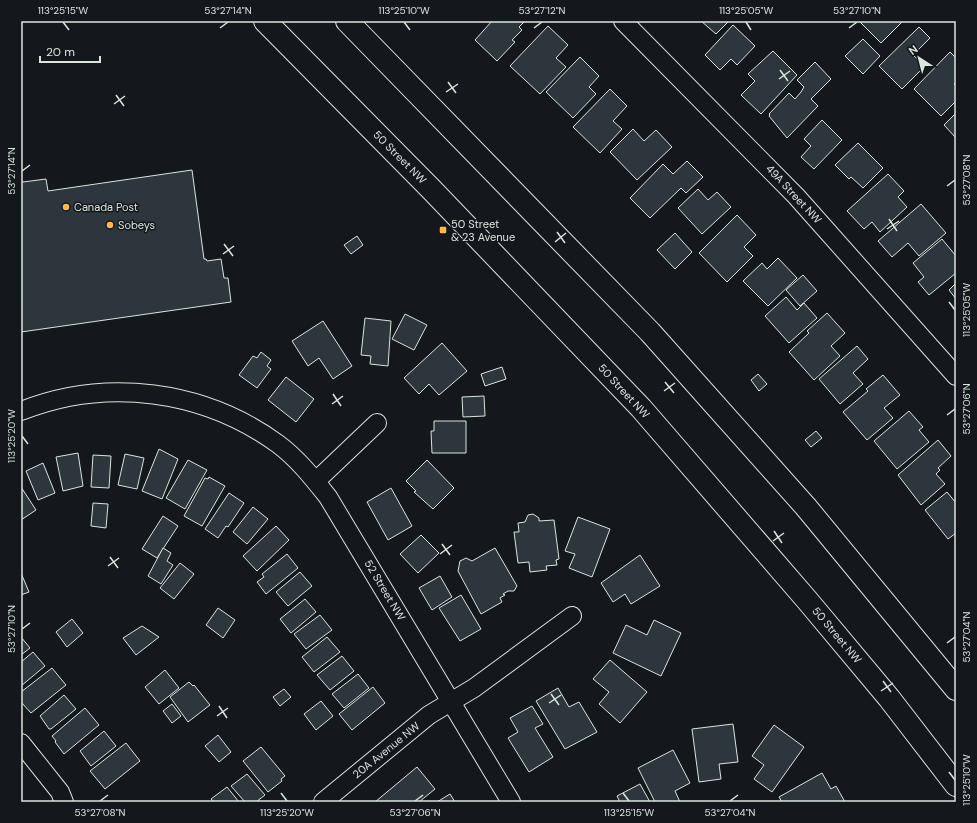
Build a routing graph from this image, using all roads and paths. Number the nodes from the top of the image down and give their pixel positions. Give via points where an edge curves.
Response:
1 (265, 21) edge
2 (340, 21) edge
3 (347, 21) edge
4 (623, 21) edge
5 (364, 38) junction
6 (956, 376) edge
7 (21, 411) edge
8 (377, 423) dead end
9 (316, 481) junction
10 (572, 616) dead end
11 (956, 689) edge
12 (451, 701) junction
13 (21, 743) edge
14 (956, 785) edge
15 (64, 802) edge
16 (323, 802) edge
17 (511, 802) edge

1 - 14 main road, 50 Street NW via 432,190 641,408 807,600
2 - 5 main road
3 - 5 main road
4 - 6 street, 49A Street NW via 796,196
5 - 11 main road via 650,332 806,507
7 - 9 street, 52 Street NW via 64,398 118,391 175,397 199,404 245,424 279,444
8 - 9 street
9 - 12 street, 52 Street NW
10 - 12 street via 474,688
12 - 16 street, 20A Avenue NW via 429,715
12 - 17 street, 52 Street NW
13 - 15 street via 60,792

